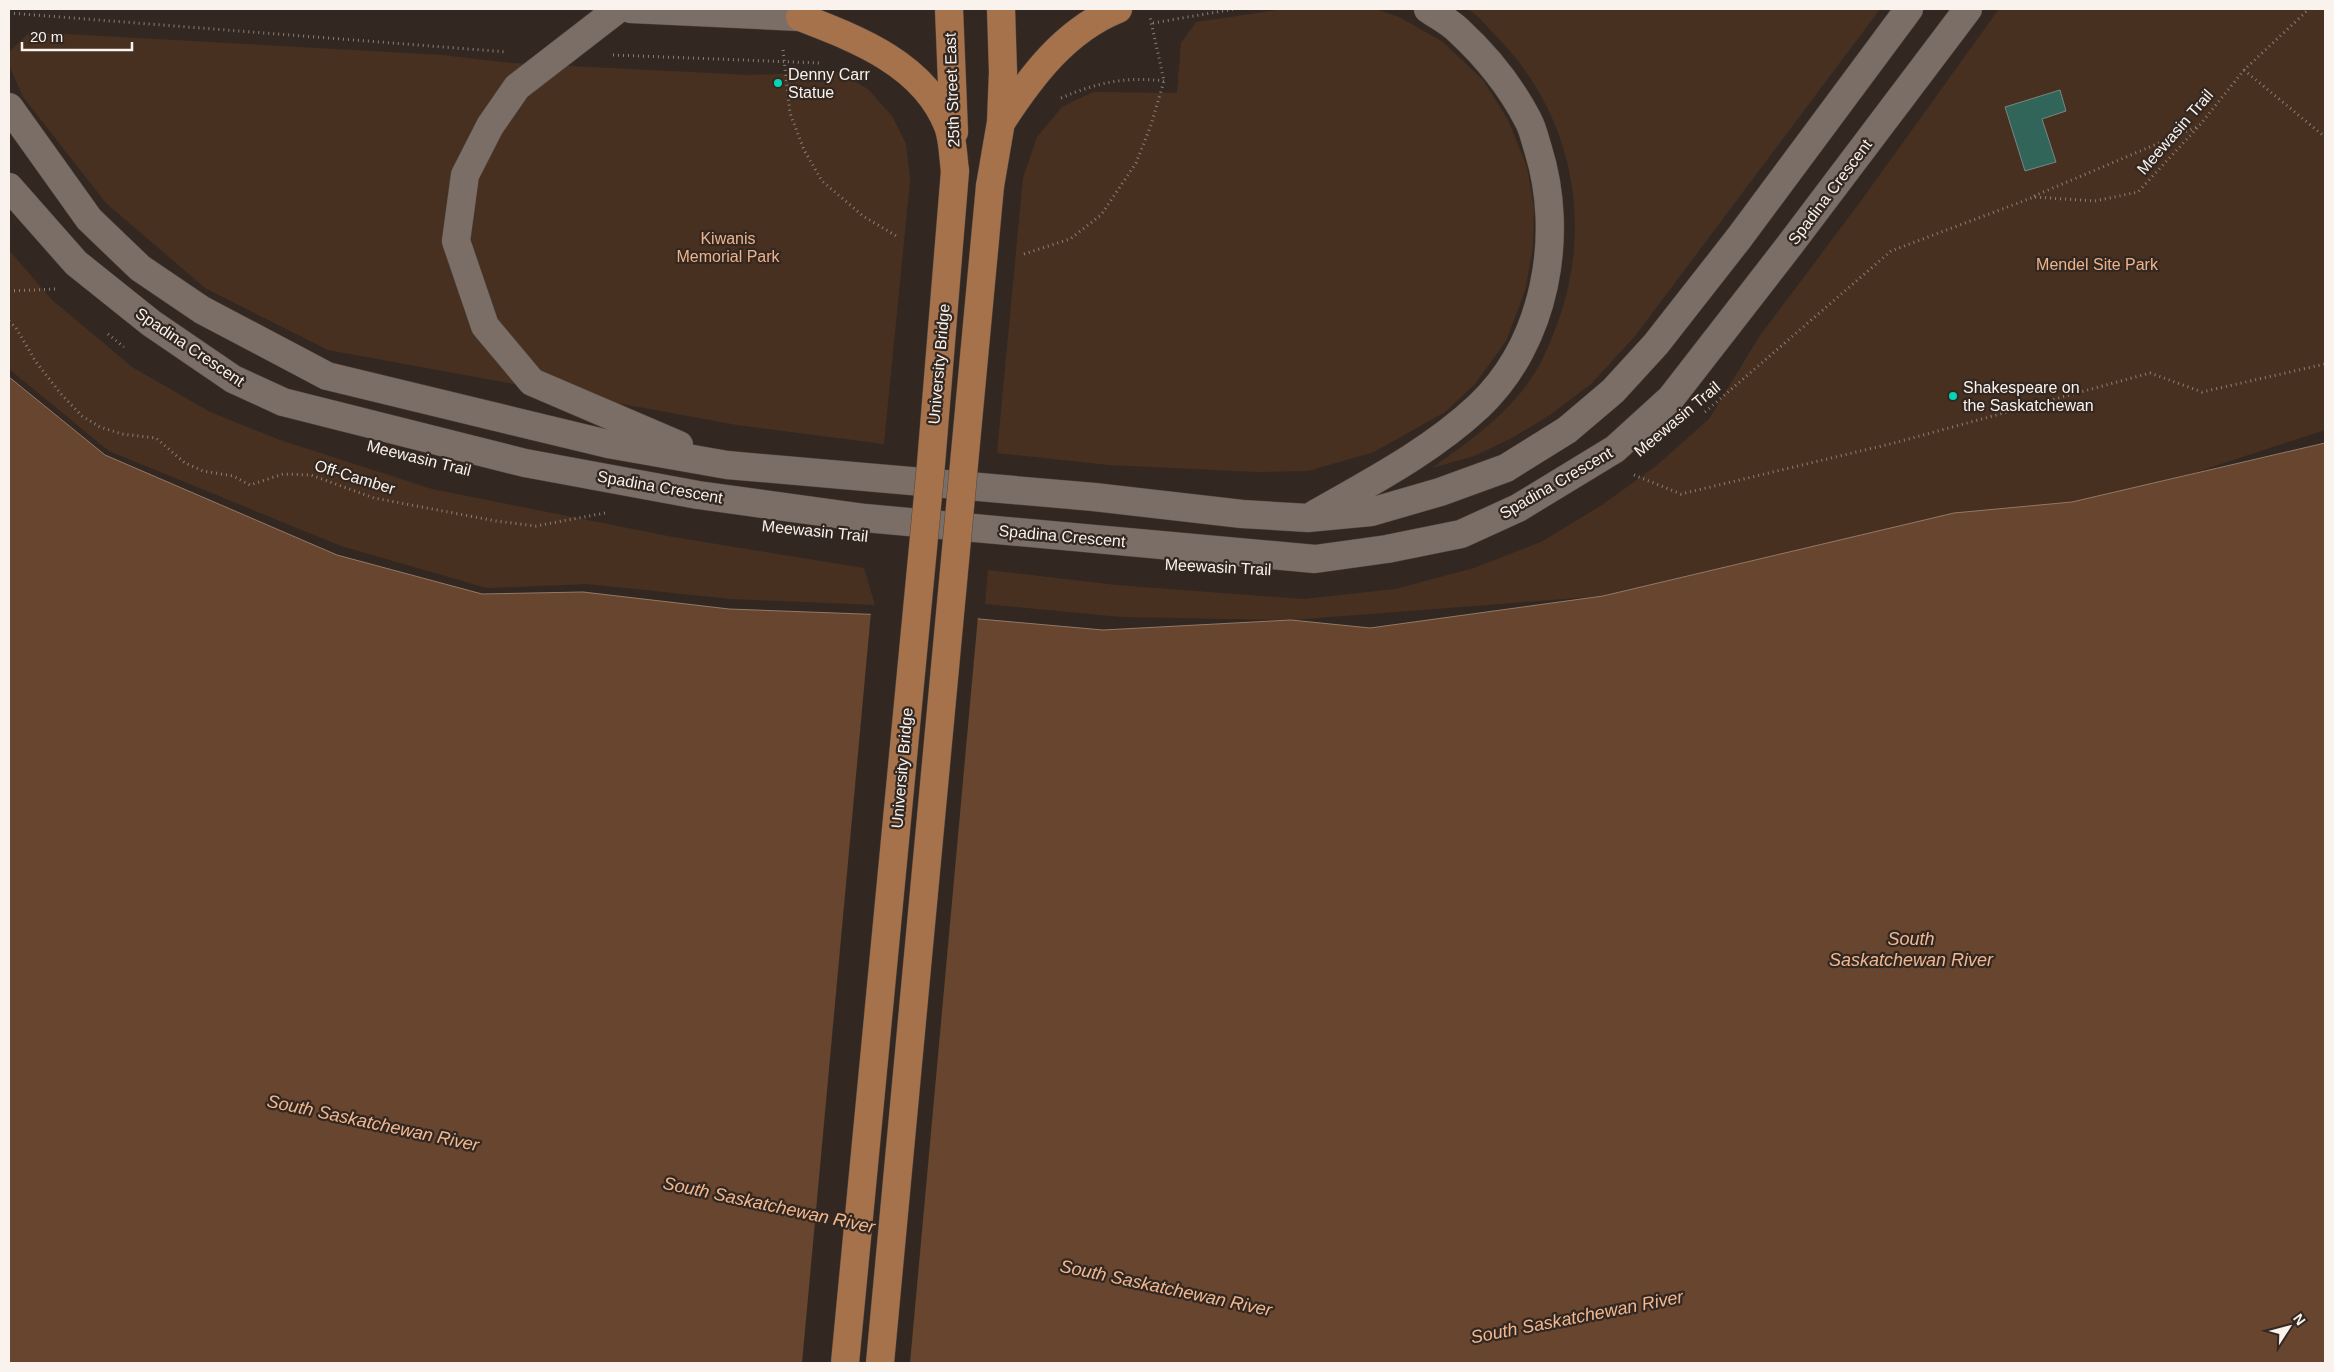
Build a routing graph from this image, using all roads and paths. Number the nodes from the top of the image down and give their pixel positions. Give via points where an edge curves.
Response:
1 (618, 9) edge
2 (631, 9) edge
3 (950, 9) edge
4 (1001, 9) edge
5 (1118, 9) edge
6 (1234, 9) edge
7 (1428, 9) edge
8 (1909, 9) edge
9 (1968, 9) edge
10 (2309, 9) edge
11 (9, 13) edge
12 (801, 13) edge
13 (510, 52) dead end
14 (559, 56) junction
15 (783, 62) junction
16 (828, 63) dead end
17 (2244, 70) junction
18 (1164, 81) junction
19 (1055, 104) dead end
20 (9, 107) edge
21 (1001, 122) junction
22 (2199, 126) junction
23 (2325, 137) edge
24 (955, 172) junction
25 (9, 186) edge
26 (2034, 196) junction
27 (898, 237) dead end
28 (1024, 254) dead end
29 (51, 282) dead end
30 (9, 291) edge
31 (9, 321) edge
32 (102, 329) dead end
33 (125, 348) dead end
34 (2325, 364) edge
35 (1700, 416) dead end
36 (727, 465) junction
37 (1639, 468) dead end
38 (590, 509) dead end
39 (1308, 518) junction
40 (845, 1363) edge
41 (880, 1363) edge

1 - 14 street
2 - 12 street
3 - 24 main road, 25th Street East
4 - 21 main road
5 - 21 main road via 1070,38 1044,62
6 - 18 path via 1152,23
7 - 39 street via 1458,29 1504,80 1529,122 1545,172 1550,216 1549,259 1538,308 1516,360 1480,405 1391,470
8 - 39 street, Spadina Crescent via 1656,344 1613,391 1567,430 1506,468 1440,492 1371,512
9 - 25 street, Spadina Crescent via 1671,398 1615,449 1518,508 1461,534 1314,559 865,518 698,495 525,463 283,402 233,380 144,317 76,263
10 - 17 path, Meewasin Trail
11 - 13 path
12 - 15 path
12 - 24 main road via 864,42 901,65 931,95 948,126
14 - 15 path via 618,55
14 - 36 street via 517,88 490,126 465,174 456,241 485,326 532,382
15 - 16 path
15 - 27 path via 790,113 804,150 822,181 863,216
17 - 22 path, Meewasin Trail
17 - 23 path
18 - 19 path via 1146,79 1092,85 1061,98
18 - 28 path via 1136,163 1101,214 1070,239
20 - 36 street, Spadina Crescent via 89,219 140,268 202,310 327,376 608,444
21 - 41 main road, University Bridge, bridge via 990,186
22 - 26 path
22 - 26 path, Meewasin Trail via 2138,192 2095,200
24 - 40 main road, University Bridge, bridge via 931,464
26 - 35 path, Meewasin Trail via 1891,251
29 - 30 path via 58,289
31 - 38 path, Off-Camber via 36,362 82,416 115,432 156,438 184,463 203,471 233,476 250,485 283,474 311,475 399,504 536,526 608,512
32 - 33 path
34 - 37 path, Meewasin Trail via 2202,392 2150,374 1894,443 1681,494 1631,474
36 - 39 street, Spadina Crescent

